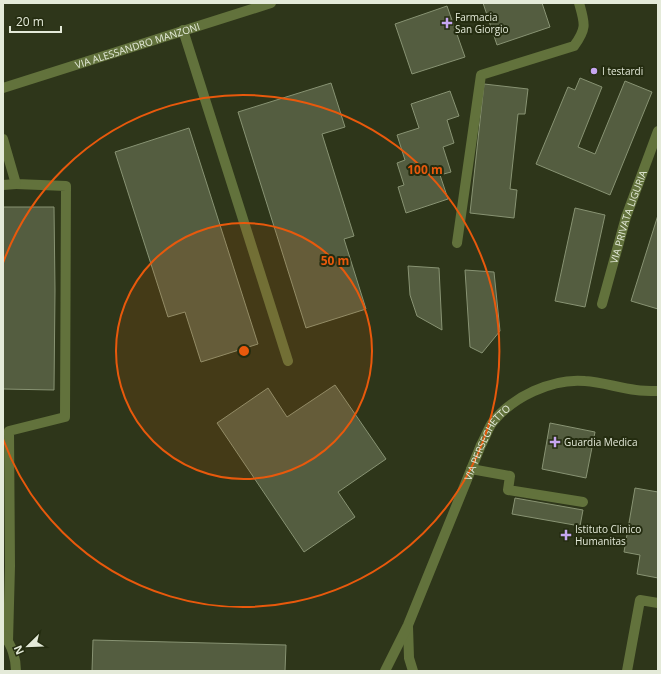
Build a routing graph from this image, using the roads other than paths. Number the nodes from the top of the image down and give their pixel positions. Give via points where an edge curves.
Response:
1 (271, 3) edge
2 (579, 3) edge
3 (243, 7) edge
4 (183, 30) junction
5 (3, 88) edge
6 (658, 131) edge
7 (3, 139) edge
8 (3, 184) edge
9 (16, 184) junction
10 (457, 243) dead end
11 (602, 304) dead end
12 (288, 361) dead end
13 (658, 391) edge
14 (6, 429) edge
15 (471, 469) junction
16 (583, 502) dead end
17 (658, 603) edge
18 (408, 625) junction
19 (6, 638) edge
20 (16, 671) edge
21 (384, 671) edge
22 (413, 671) edge
23 (627, 671) edge

1 - 3 street, VIA ALESSANDRO MANZONI
2 - 10 street via 584,22 582,35 574,46 481,75
3 - 4 street, VIA ALESSANDRO MANZONI
4 - 5 street, VIA ALESSANDRO MANZONI
4 - 12 street
6 - 11 street, VIA PRIVATA LIGURIA via 626,217
7 - 9 street
8 - 9 street
9 - 14 street via 66,186 66,417
13 - 15 street, VIA PERSEGHETTO via 582,381 563,382 522,396 492,423
14 - 19 street via 10,566
15 - 16 street via 510,476 508,490
15 - 18 street, VIA PERSEGHETTO
17 - 23 street via 640,600
18 - 21 street, VIA PERSEGHETTO
18 - 22 street, VIA PERSEGHETTO via 409,658
19 - 20 street via 13,653

